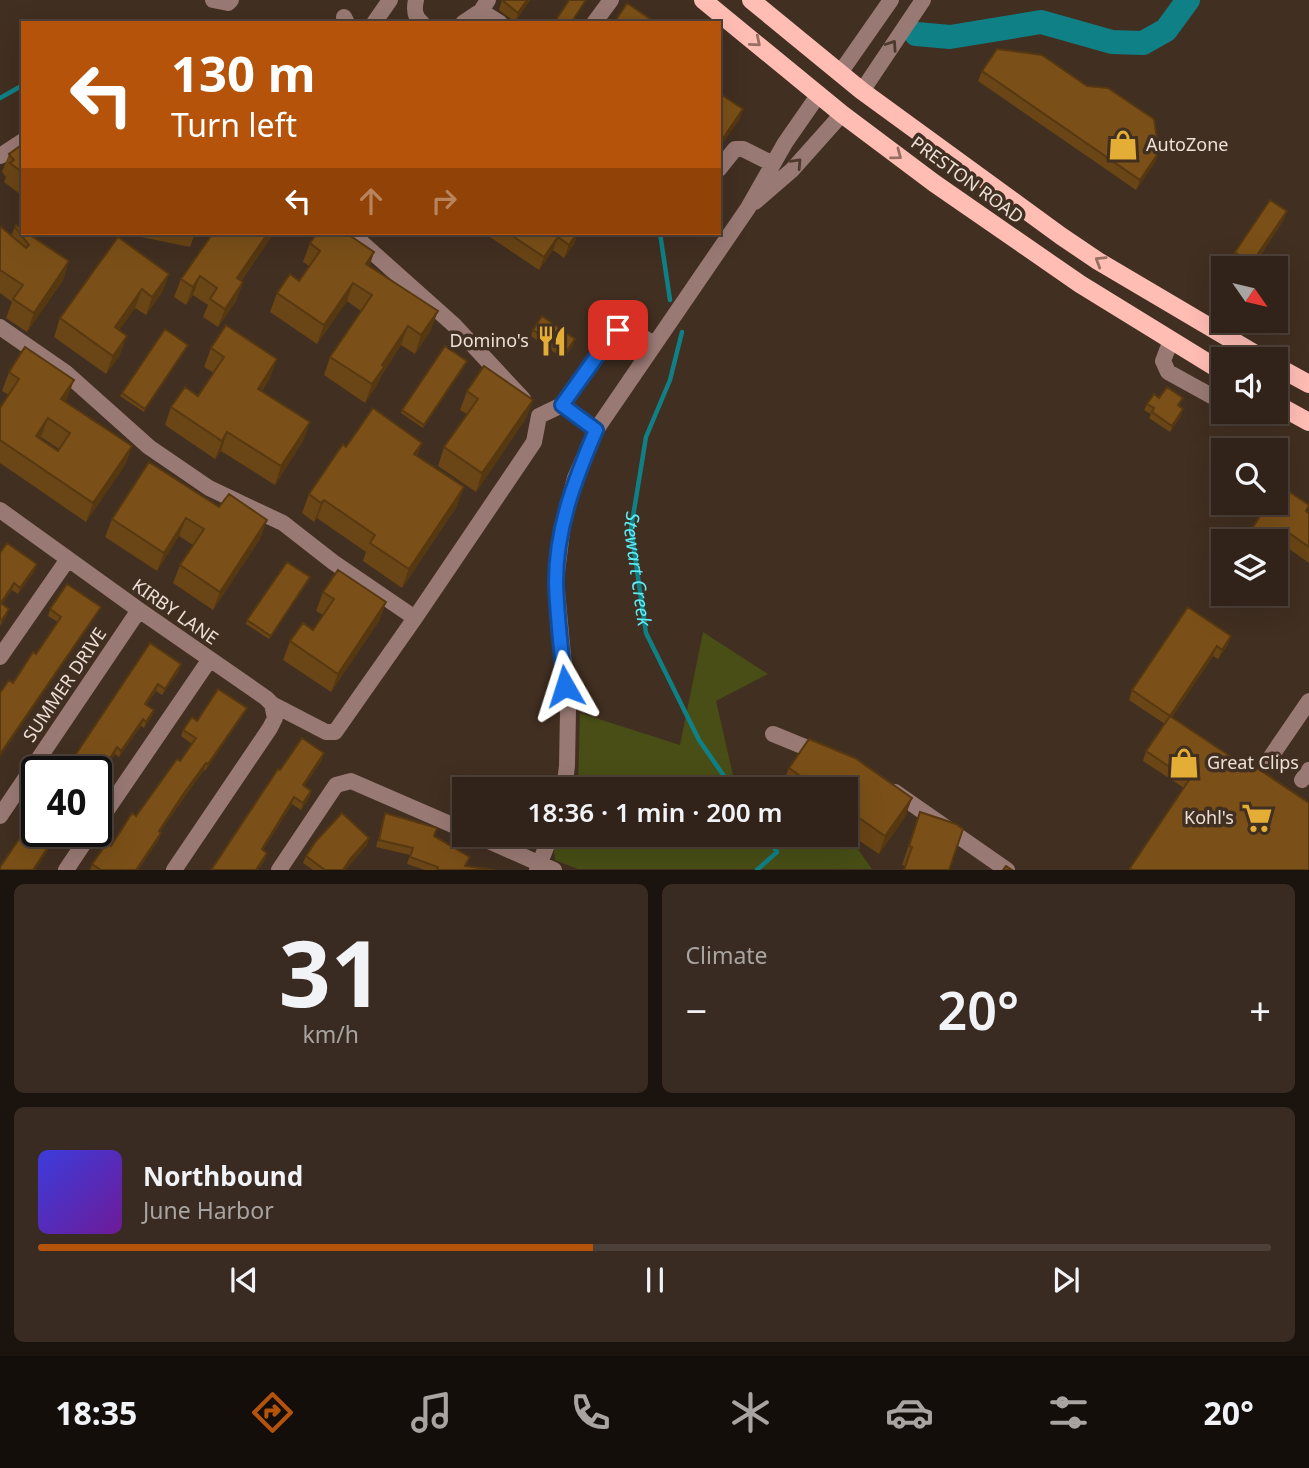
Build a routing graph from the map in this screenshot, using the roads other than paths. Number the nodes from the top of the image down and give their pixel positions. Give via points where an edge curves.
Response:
1 (213, 0) edge
2 (231, 0) edge
3 (390, 0) edge
4 (413, 0) edge
5 (611, 0) edge
6 (703, 0) edge
7 (751, 0) edge
8 (891, 0) edge
9 (923, 0) edge
10 (485, 5) edge
11 (375, 21) edge
12 (419, 21) edge
13 (465, 21) edge
14 (498, 21) edge
15 (595, 21) edge
16 (840, 73) junction
17 (862, 90) junction
18 (819, 94) junction
19 (842, 114) junction
20 (21, 142) edge
21 (0, 156) edge
22 (773, 164) junction
23 (721, 166) edge
24 (748, 208) junction
25 (724, 232) edge
26 (353, 235) edge
27 (1159, 296) junction
28 (1178, 307) junction
29 (1143, 323) junction
30 (0, 327) edge
31 (1167, 337) junction
32 (654, 344) junction
33 (1244, 347) edge
34 (1211, 364) edge
35 (1288, 373) edge
36 (1309, 384) edge
37 (1211, 396) edge
38 (562, 405) junction
39 (1288, 411) edge
40 (539, 416) junction
41 (1309, 422) edge
42 (596, 430) junction
43 (0, 510) edge
44 (68, 559) junction
45 (139, 610) junction
46 (415, 618) junction
47 (0, 657) edge
48 (210, 659) junction
49 (1309, 701) edge
50 (272, 704) junction
51 (773, 734) dead end
52 (1270, 758) dead end
53 (834, 759) edge
54 (566, 777) edge
55 (881, 782) edge
56 (112, 803) edge
57 (0, 816) edge
58 (452, 825) edge
59 (81, 847) edge
60 (501, 847) edge
61 (548, 847) edge
62 (544, 867) edge
63 (66, 870) edge
64 (174, 870) edge
65 (278, 870) edge
66 (1007, 870) edge

1 - 2 street
3 - 11 street
4 - 12 street
5 - 15 street
6 -> 18 main road, PRESTON ROAD
7 - 16 main road, PRESTON ROAD
8 - 16 street
17 -> 9 street
10 - 13 street
10 - 14 street
16 - 17 main road, PRESTON ROAD
16 - 18 main road
17 - 19 main road
27 -> 17 main road, PRESTON ROAD via 1061,236
18 - 19 main road, PRESTON ROAD
18 - 22 street
24 -> 19 street via 792,170
19 -> 29 main road, PRESTON ROAD via 1000,230
20 - 21 street
22 - 23 street via 735,149
22 - 24 street
24 - 25 street
25 - 32 street
26 - 40 street via 454,325
27 - 28 main road, PRESTON ROAD
27 - 29 main road
28 - 31 main road
28 - 33 main road, PRESTON ROAD
29 - 31 main road, PRESTON ROAD
30 - 46 street via 65,372 149,447 209,488 283,523
31 - 34 main road, PRESTON ROAD
31 - 37 street via 1163,361 1168,372
32 - 38 street via 627,329 618,330
32 - 42 street
35 - 36 main road
38 - 40 street
38 - 42 street
39 - 41 main road
40 - 46 street via 534,442
42 - 54 street via 569,498 557,568 568,710
43 - 44 street, KIRBY LANE
44 - 45 street, KIRBY LANE
44 - 47 street
45 - 48 street, KIRBY LANE
45 - 57 street, SUMMER DRIVE
46 - 50 street, KIRBY LANE via 335,732 326,732
48 - 50 street, KIRBY LANE
48 - 56 street
49 - 52 street
50 - 64 street via 275,718 270,728
51 - 53 street
55 - 66 street
58 - 65 street via 351,781 336,785
59 - 63 street
60 - 62 street
61 - 62 street

